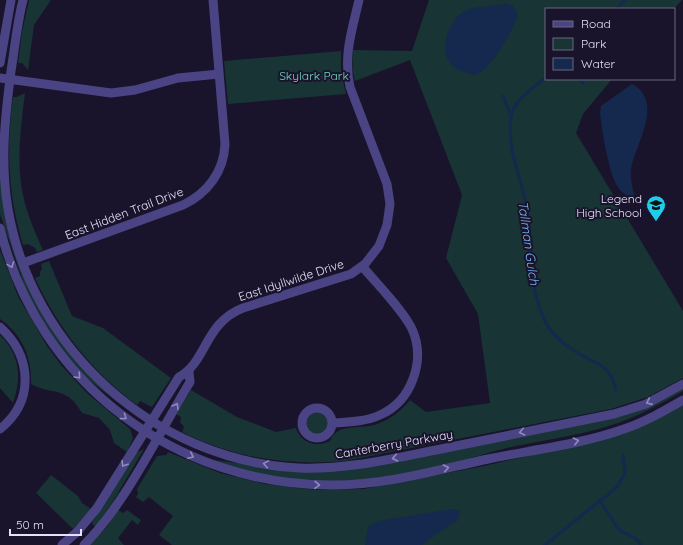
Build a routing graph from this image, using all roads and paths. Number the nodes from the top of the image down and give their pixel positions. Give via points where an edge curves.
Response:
1 (11, 0) edge
2 (23, 0) edge
3 (213, 0) edge
4 (359, 0) edge
5 (0, 63) edge
6 (219, 74) junction
7 (0, 78) edge
8 (10, 79) junction
9 (0, 228) edge
10 (23, 263) junction
11 (362, 266) junction
12 (0, 327) edge
13 (189, 372) junction
14 (683, 384) edge
15 (683, 400) edge
16 (151, 422) junction
17 (332, 422) dead end
18 (162, 428) junction
19 (0, 429) edge
20 (145, 431) junction
21 (157, 439) junction
22 (62, 545) edge
23 (84, 545) edge

1 - 5 street
2 - 8 street, Canterberry Parkway
3 - 6 street, East Hidden Trail Drive
4 - 11 street, East Idyllwilde Drive via 346,54 347,74 387,184 390,204 382,240
6 - 8 street via 178,78 118,93
6 - 10 street, East Hidden Trail Drive via 225,149 219,171 206,189 183,205
7 - 8 street
8 - 10 street, Canterberry Parkway via 3,138 4,179 12,227
9 -> 20 street via 8,257 24,296 51,342 91,389 116,412
10 - 16 street, Canterberry Parkway via 42,305 75,355 113,394
11 - 13 street, East Idyllwilde Drive via 338,279 233,313 215,328
11 - 17 street via 411,327 417,348 415,372 405,395 385,413 365,420
12 - 19 street via 18,348 23,360 25,378 20,405 12,418
13 - 16 street, East Idyllwilde Drive via 179,377
18 -> 13 street, East Idyllwilde Drive via 190,382
14 -> 18 street, Canterberry Parkway via 646,404 614,414 348,467 292,468 243,460 200,446
21 -> 15 street via 198,460 247,475 308,484 359,484 395,479 604,436 644,421
16 - 18 street, Canterberry Parkway
16 - 20 street, East Idyllwilde Drive
18 - 21 street, East Idyllwilde Drive
20 - 21 street
20 -> 22 street, East Idyllwilde Drive via 97,508
21 - 23 street, East Idyllwilde Drive via 111,512

